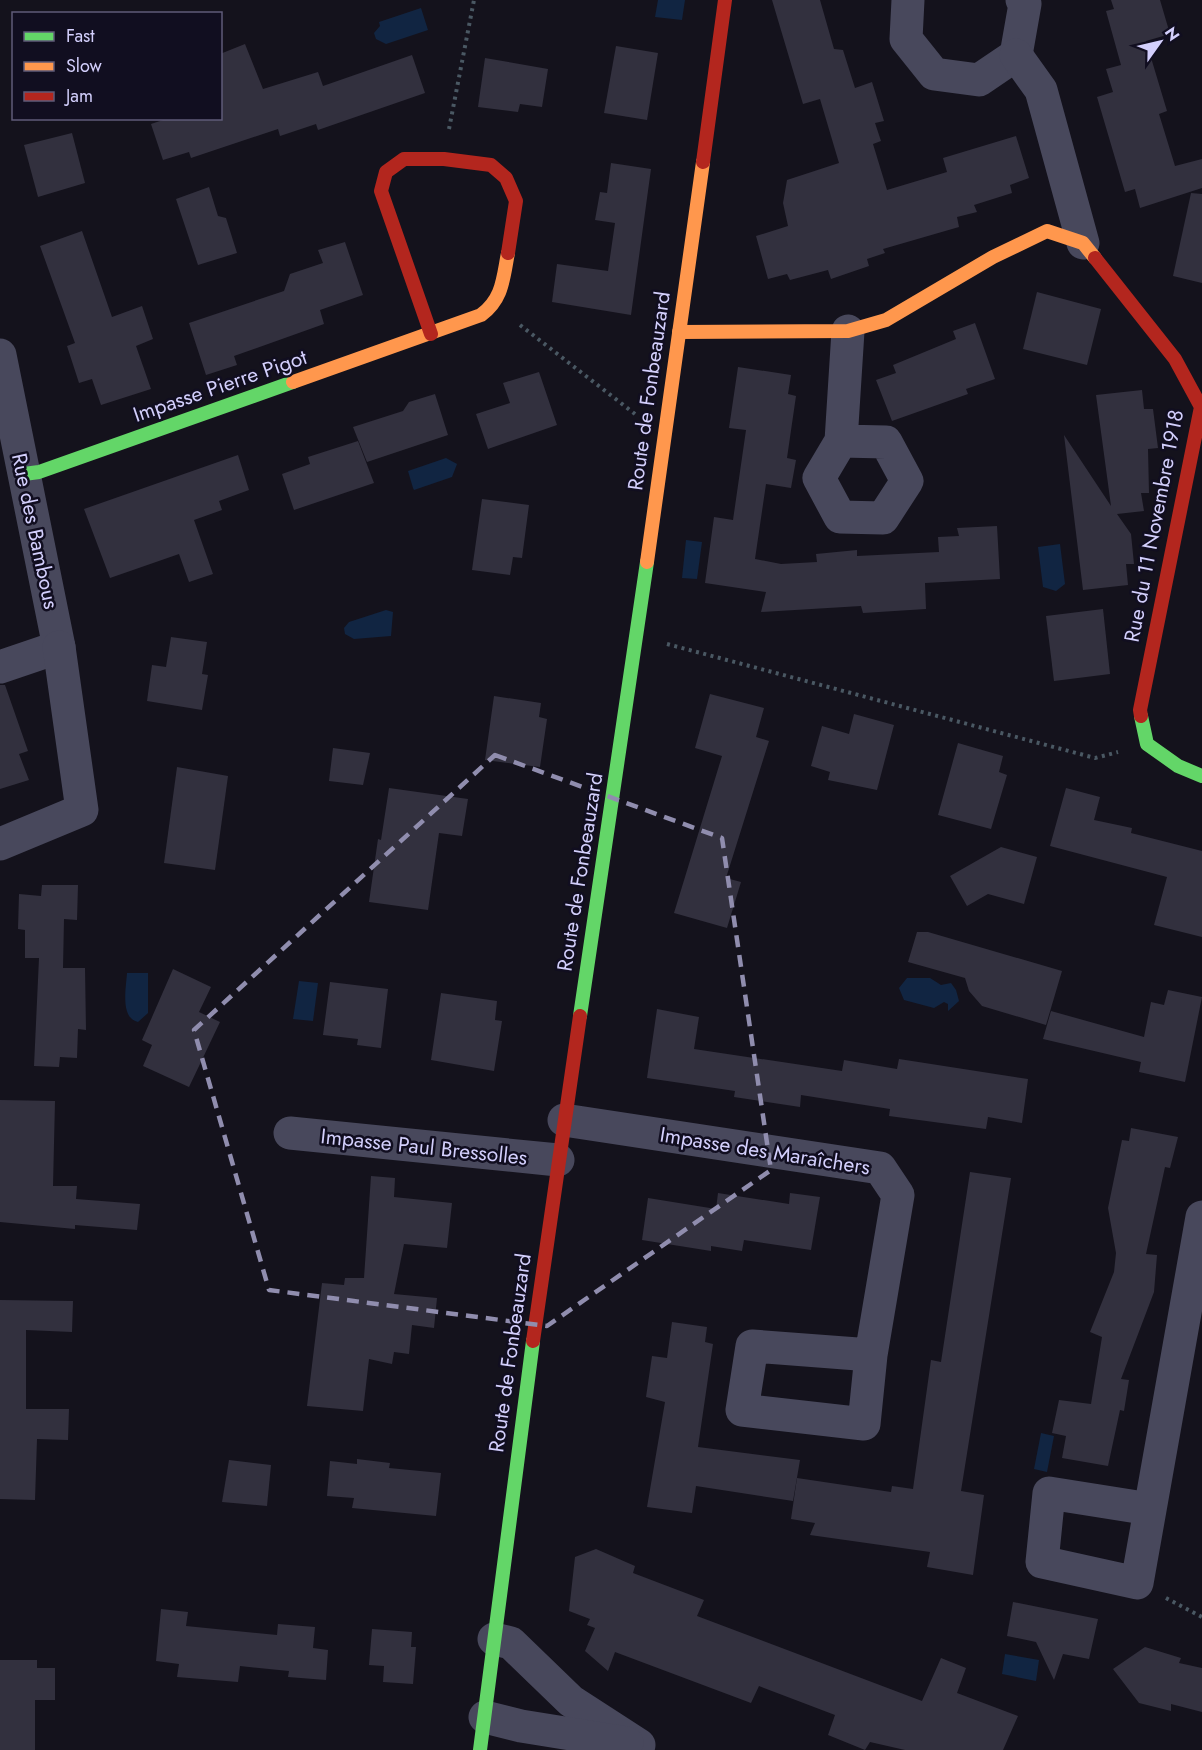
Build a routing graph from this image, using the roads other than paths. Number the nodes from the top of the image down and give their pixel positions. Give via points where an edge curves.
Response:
1 (725, 0) edge
2 (908, 0) edge
3 (1022, 0) edge
4 (1016, 55) junction
5 (1083, 243) junction
6 (848, 331) junction
7 (679, 332) junction
8 (431, 334) junction
9 (0, 355) edge
10 (842, 441) dead end
11 (24, 474) junction
12 (59, 647) junction
13 (0, 667) edge
14 (1202, 776) edge
15 (0, 844) edge
16 (564, 1120) junction
17 (290, 1133) dead end
18 (558, 1160) junction
19 (1202, 1217) edge
20 (871, 1355) dead end
21 (1150, 1509) junction
22 (494, 1639) junction
23 (485, 1717) junction
24 (643, 1748) edge
25 (480, 1750) edge

1 - 7 street, Route de Fonbeauzard
2 - 4 street via 906,39 934,74 979,80
3 - 4 street via 1025,4
4 - 5 street via 1041,90
5 - 6 street via 1047,231 993,257 886,320
5 - 14 street, Rue du 11 Novembre 1918 via 1175,359 1201,407 1140,710 1147,744 1178,766
6 - 7 street
6 - 10 street
7 - 16 street, Route de Fonbeauzard
8 - 8 street, Impasse Pierre Pigot via 480,316 495,306 501,293 516,201 506,178 492,165 404,159 386,172 381,191
8 - 11 street, Impasse Pierre Pigot
9 - 11 street, Rue des Bambous
11 - 12 street, Rue des Bambous
12 - 13 street
12 - 15 street, Rue des Bambous via 82,810
16 - 18 street, Route de Fonbeauzard
16 - 20 street, Impasse des Maraîchers via 880,1168 898,1195
17 - 18 street, Impasse Paul Bressolles
18 - 22 street, Route de Fonbeauzard
19 - 21 street
21 - 21 street via 1137,1583 1042,1562 1049,1493
22 - 23 street, Route de Fonbeauzard
22 - 24 street via 511,1643 571,1701
23 - 24 street
23 - 25 street, Route de Fonbeauzard

